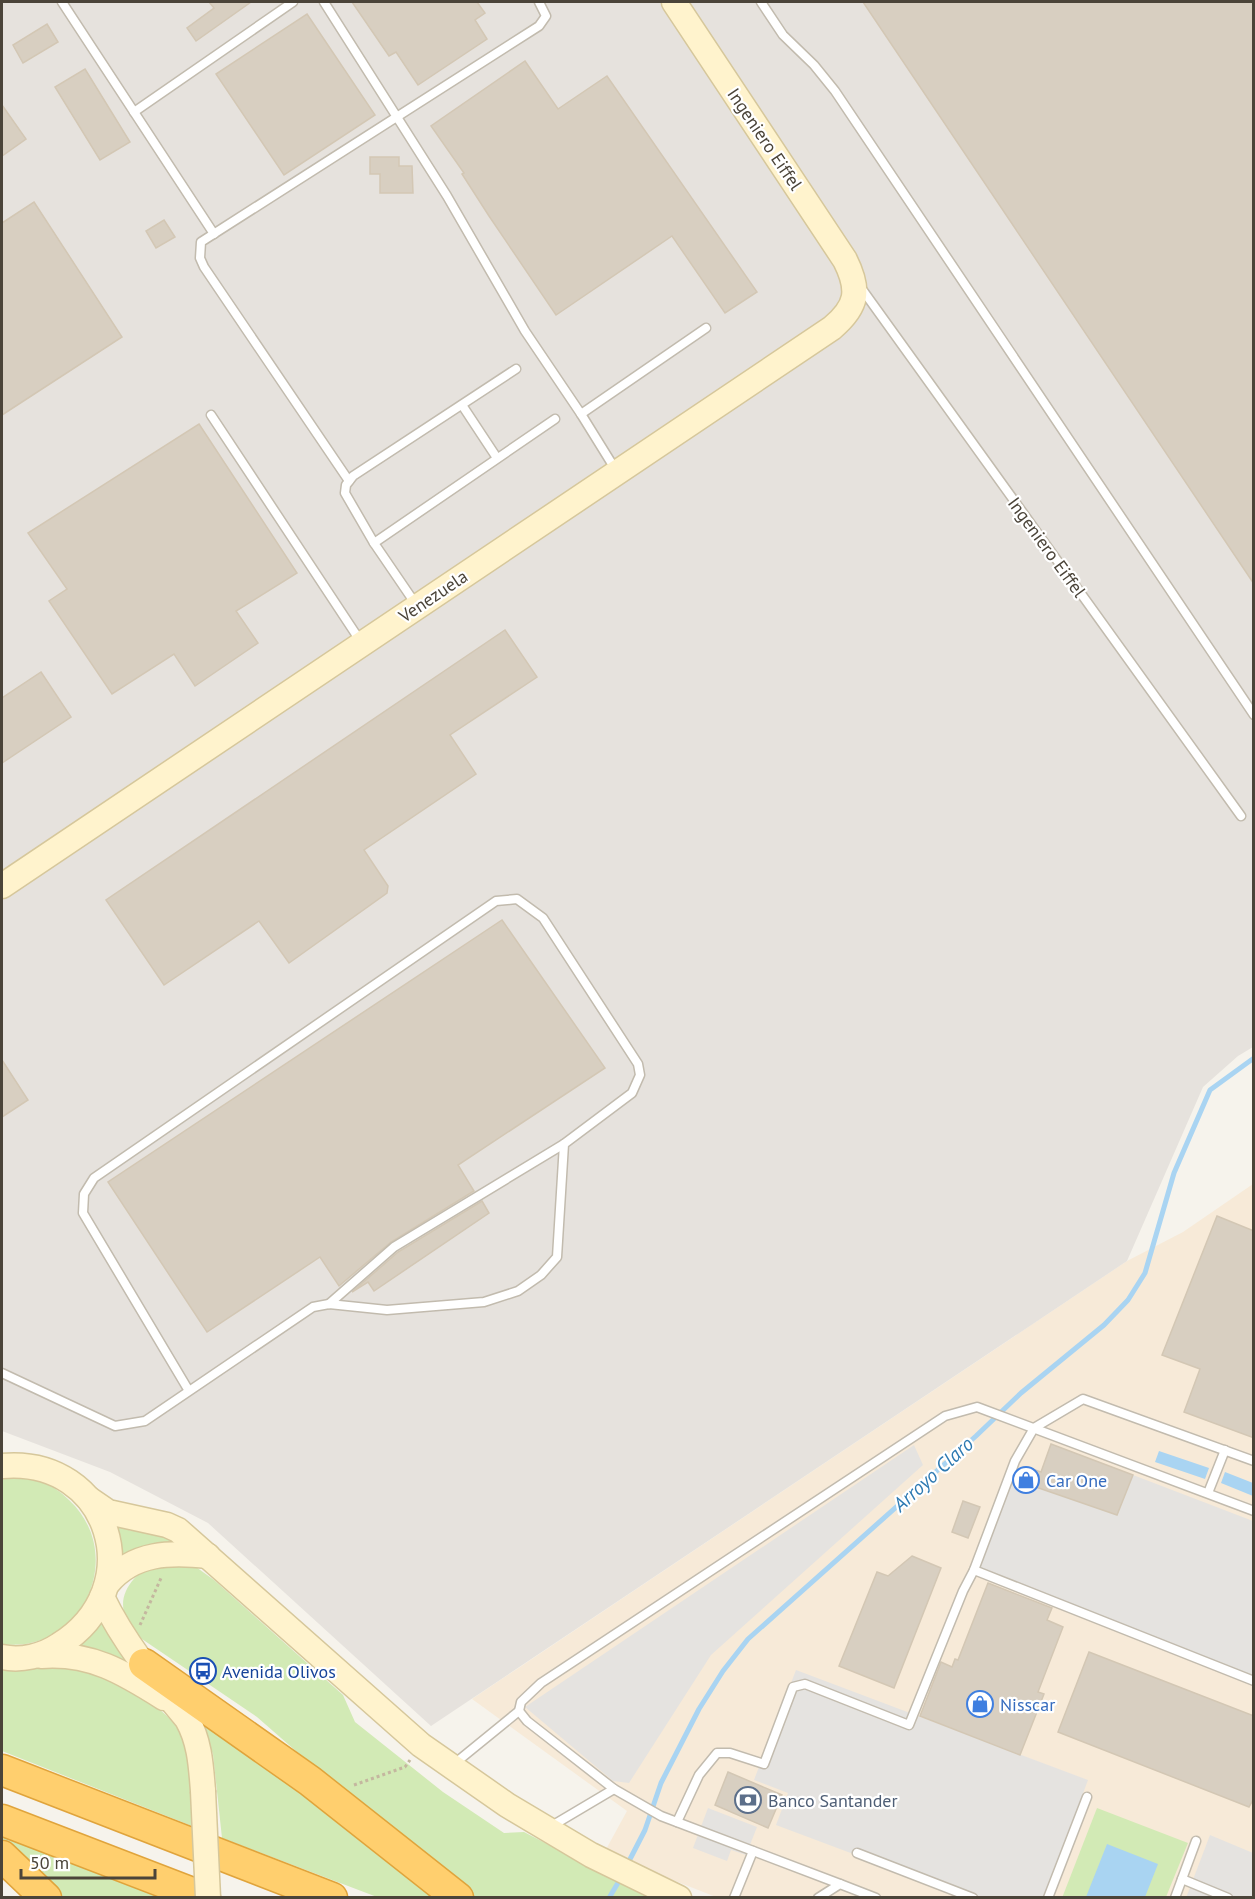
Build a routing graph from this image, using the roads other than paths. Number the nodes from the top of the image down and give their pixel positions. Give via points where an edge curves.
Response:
1 (62, 2) edge
2 (293, 2) edge
3 (324, 2) edge
4 (539, 2) edge
5 (674, 2) edge
6 (761, 2) edge
7 (134, 112) junction
8 (398, 116) junction
9 (214, 234) junction
10 (854, 288) junction
11 (706, 328) dead end
12 (516, 369) dead end
13 (462, 405) junction
14 (581, 414) junction
15 (211, 415) dead end
16 (555, 419) dead end
17 (497, 458) junction
18 (617, 472) junction
19 (349, 481) junction
20 (374, 543) junction
21 (417, 606) junction
22 (362, 643) junction
23 (1254, 715) edge
24 (1241, 816) dead end
25 (2, 886) edge
26 (564, 1144) junction
27 (329, 1304) junction
28 (2, 1373) edge
29 (189, 1391) junction
30 (1031, 1427) junction
31 (1225, 1450) junction
32 (1254, 1461) edge
33 (2, 1466) edge
34 (1208, 1494) junction
35 (89, 1499) junction
36 (1254, 1511) edge
37 (208, 1556) junction
38 (974, 1570) junction
39 (105, 1590) junction
40 (2, 1657) edge
41 (29, 1657) junction
42 (154, 1665) junction
43 (1254, 1681) edge
44 (177, 1707) junction
45 (519, 1711) junction
46 (257, 1730) dead end
47 (275, 1756) junction
48 (451, 1766) junction
49 (2, 1770) edge
50 (614, 1789) junction
51 (1087, 1797) dead end
52 (2, 1820) edge
53 (677, 1822) junction
54 (547, 1829) junction
55 (1196, 1840) dead end
56 (753, 1851) junction
57 (857, 1853) dead end
58 (2, 1856) edge
59 (1182, 1879) junction
60 (840, 1884) junction
61 (671, 1894) edge
62 (42, 1895) edge
63 (207, 1898) edge
64 (332, 1898) edge
65 (458, 1898) edge
66 (734, 1898) edge
67 (818, 1898) edge
68 (876, 1898) edge
69 (973, 1898) edge
70 (1048, 1898) edge
71 (1175, 1898) edge
72 (1228, 1898) edge

1 - 7 lane
2 - 7 lane
3 - 8 lane
4 - 8 lane via 546,16 539,26
5 - 10 street, Ingeniero Eiffel via 845,260
6 - 23 lane via 783,35 835,92
7 - 9 lane
8 - 9 lane
8 - 14 lane via 525,331
9 - 19 lane via 201,242 204,267
10 - 18 street, Venezuela via 844,318 832,328
10 - 24 lane, Ingeniero Eiffel
11 - 14 lane
12 - 13 lane
13 - 17 lane
13 - 19 lane
14 - 18 lane
15 - 22 lane
16 - 17 lane
17 - 20 lane
18 - 21 street, Venezuela
19 - 20 lane via 345,494
20 - 21 lane
21 - 22 street, Venezuela
22 - 25 street, Venezuela
26 - 27 lane via 394,1248
26 - 27 lane via 557,1257 518,1292 484,1302 387,1310
26 - 29 lane via 632,1093 640,1076 638,1064 543,918 517,899 496,901 94,1178 84,1194 83,1213
27 - 29 lane via 313,1307
28 - 29 lane via 116,1426 145,1421
30 - 31 lane via 1083,1399
30 - 34 lane
30 - 38 lane
30 - 45 lane via 977,1407 945,1416 541,1683 521,1702
31 - 32 lane
31 - 34 lane
33 - 35 street via 18,1464 61,1476
34 - 36 lane
35 - 37 street via 108,1512 178,1530
35 - 39 street via 110,1544
37 - 39 street via 166,1554 142,1559 116,1574
37 - 48 street via 421,1745
38 - 43 lane
38 - 53 lane via 909,1725 799,1684 792,1687 764,1764 729,1753 717,1754 699,1775
39 - 41 street via 90,1618 74,1636
39 - 42 street via 110,1614
40 - 41 street
41 - 44 street via 72,1655 103,1664
42 - 44 street
42 - 47 highway
44 - 63 street, bridge via 194,1731 200,1757
45 - 48 lane
45 - 50 lane
46 - 47 lane
47 - 65 highway
48 - 54 street
49 - 64 highway
50 - 53 lane
50 - 54 lane
51 - 70 lane
52 - 63 highway
53 - 56 lane
54 - 61 street
55 - 59 lane
56 - 60 lane
56 - 66 lane
57 - 69 lane
58 - 62 highway
59 - 71 lane
59 - 72 lane
60 - 67 lane
60 - 68 lane

